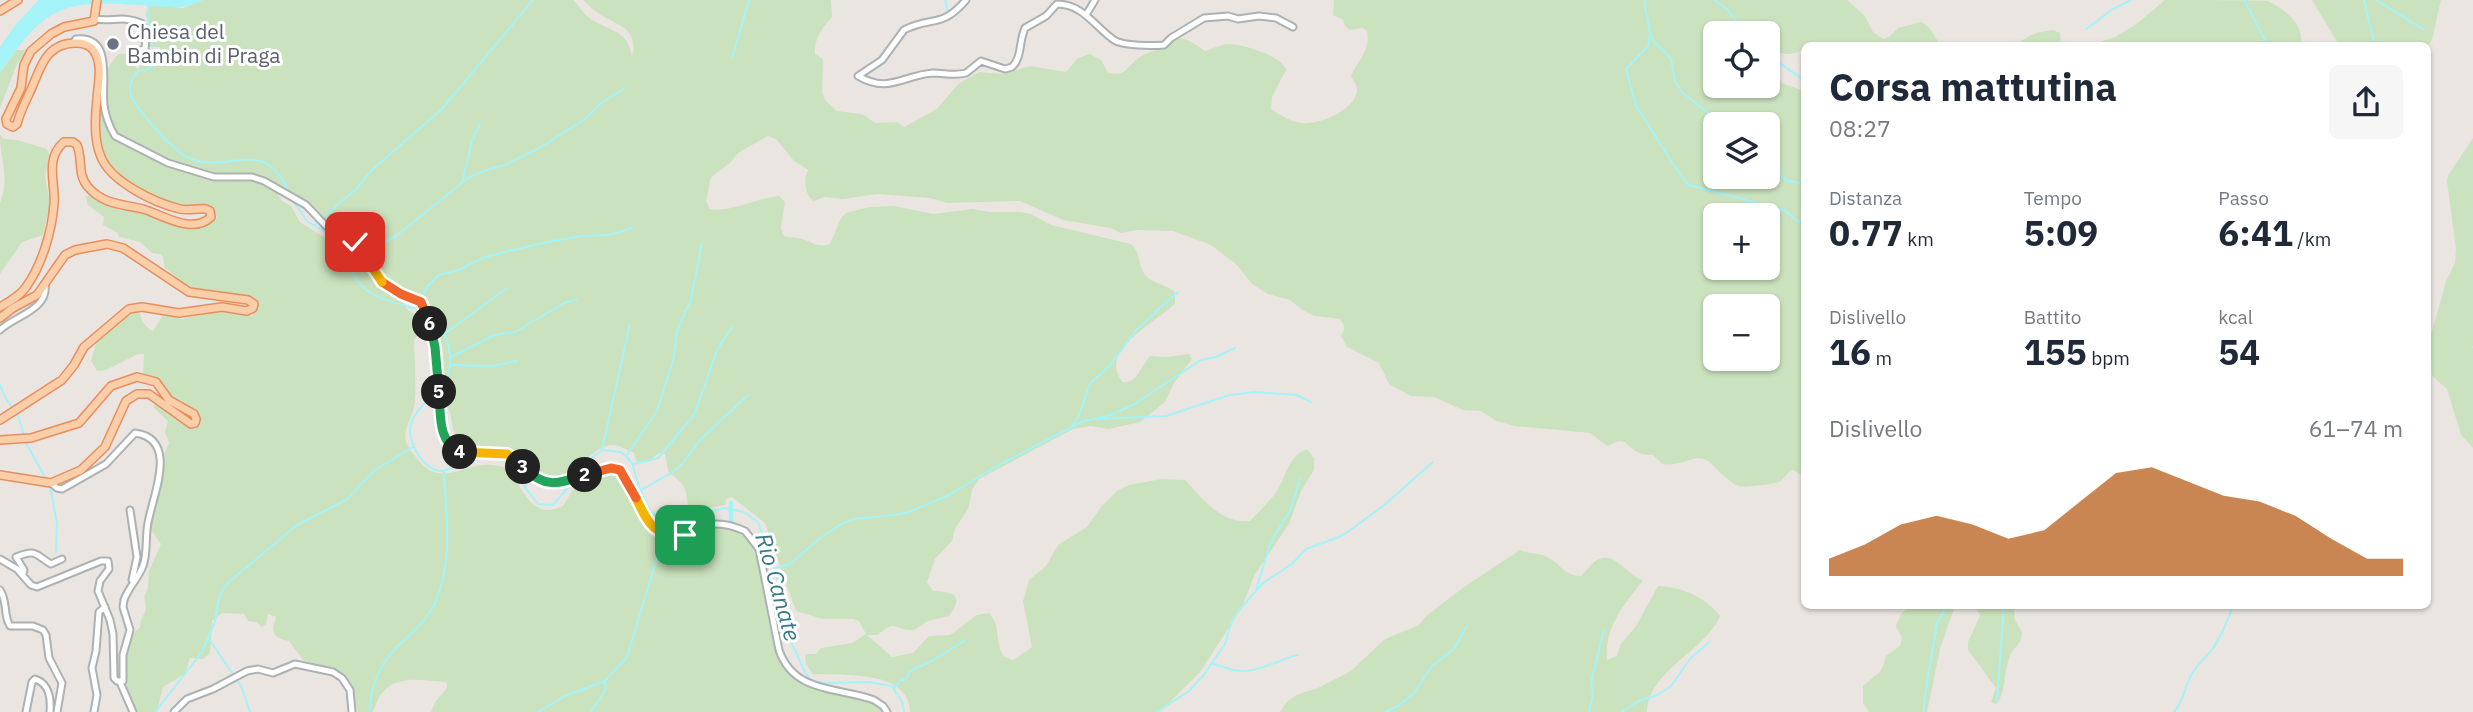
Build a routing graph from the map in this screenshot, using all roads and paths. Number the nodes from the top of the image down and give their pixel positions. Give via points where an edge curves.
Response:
1 (19, 0) edge
2 (97, 0) edge
3 (966, 0) edge
4 (1095, 0) edge
5 (0, 11) edge
6 (1086, 15) junction
7 (96, 18) junction
8 (1293, 27) dead end
9 (72, 43) junction
10 (141, 50) dead end
11 (45, 284) junction
12 (0, 307) edge
13 (0, 318) edge
14 (0, 330) edge
15 (0, 420) edge
16 (0, 440) edge
17 (0, 475) edge
18 (50, 484) junction
19 (130, 510) dead end
20 (0, 559) edge
21 (62, 559) dead end
22 (23, 574) junction
23 (130, 587) junction
24 (0, 590) edge
25 (105, 607) junction
26 (120, 682) junction
27 (26, 712) edge
28 (50, 712) edge
29 (57, 712) edge
30 (94, 712) edge
31 (134, 712) edge
32 (174, 712) edge
33 (352, 712) edge
34 (887, 712) edge

1 - 5 main road
2 - 7 main road
3 - 6 street via 942,21 904,30 882,61 858,75 886,85 933,74 966,74 981,61 1005,69 1017,63 1025,28 1057,4
4 - 6 street
6 - 8 street via 1124,44 1164,45 1204,18 1259,16
7 - 9 main road via 62,28 31,51 6,119 8,125 18,124 43,60
7 - 10 street via 143,24 146,41
9 - 12 main road via 89,46 97,58 96,119 99,154 105,165 124,185 178,208 205,208 211,217 179,223 105,201 83,180 77,145 64,142 52,170 54,204 42,252 24,290
9 - 34 street via 85,38 100,50 104,104 115,136 169,163 214,177 257,177 306,205 320,221 355,242 381,281 418,299 431,330 444,437 454,450 507,454 541,481 554,483 611,468 620,470 648,524 666,534 685,535 714,524 749,534 759,548 785,664 806,683 874,700
11 - 13 main road via 32,299
11 - 14 street via 33,309
11 - 15 main road via 70,252 114,245 189,292 248,300 254,306 247,311 222,307 179,313 129,309 84,347 62,380
16 - 18 main road via 31,438 79,423 111,386 137,377 156,382 169,400 196,417 191,424 149,394 137,394 127,401 105,447 81,470
17 - 18 main road
18 - 23 street via 62,489 103,466 135,433 153,441 160,457 158,489 147,525 144,562
19 - 23 street via 137,557
20 - 22 street
21 - 22 street via 51,564 28,552 16,557
22 - 25 street via 31,585 40,587 108,561 110,569 98,586
23 - 26 street via 123,607 131,630
24 - 29 street via 10,626 33,625 46,635 49,658 62,683
25 - 26 street via 113,634 114,678
25 - 30 street via 99,612 92,668 97,695
26 - 31 street
27 - 28 street via 35,679 48,691
32 - 33 street via 187,699 237,675 258,669 273,673 295,664 342,678 350,690

